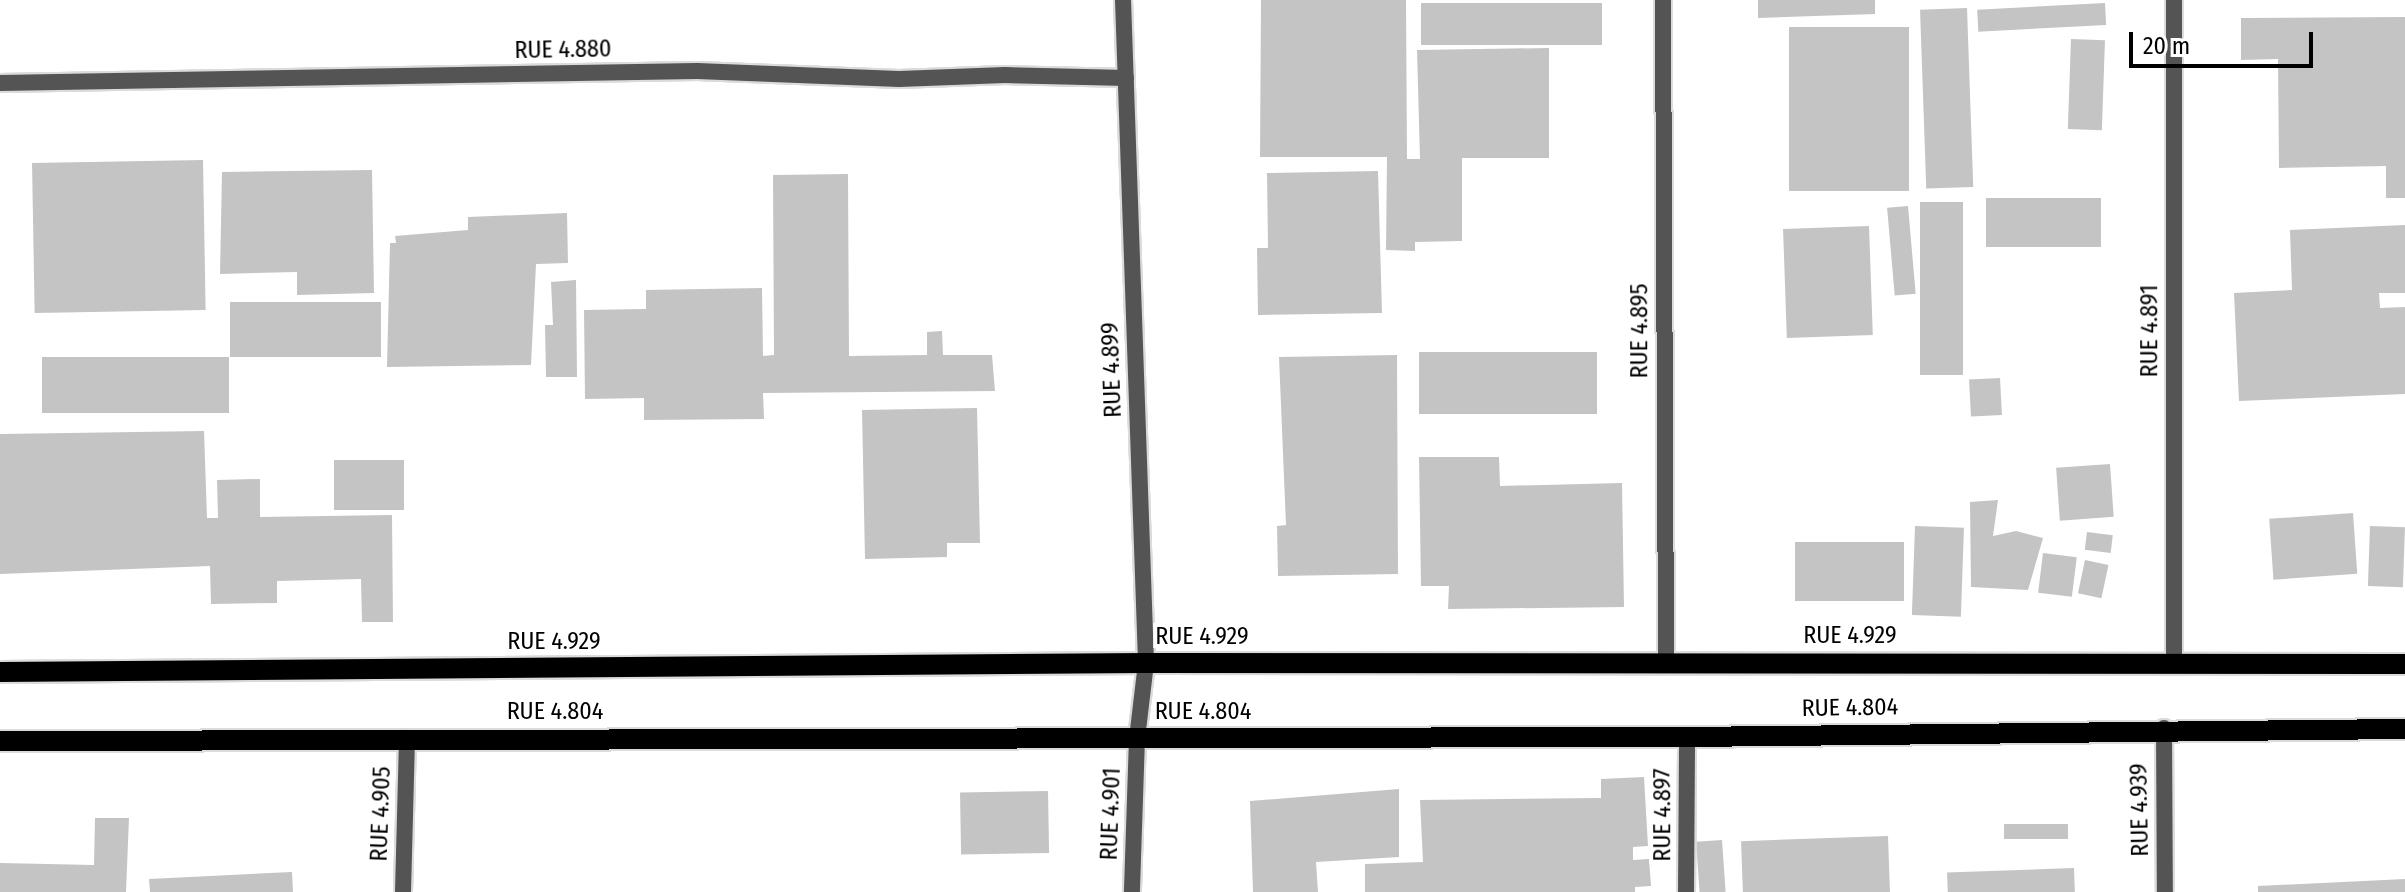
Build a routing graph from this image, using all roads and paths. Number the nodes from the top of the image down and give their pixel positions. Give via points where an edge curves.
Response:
1 (1123, 0) edge
2 (1663, 0) edge
3 (2174, 0) edge
4 (1126, 78) junction
5 (0, 83) edge
6 (1666, 662) junction
7 (2174, 662) junction
8 (1146, 663) junction
9 (2405, 664) edge
10 (0, 672) edge
11 (2164, 728) junction
12 (2405, 729) edge
13 (1687, 737) junction
14 (407, 738) junction
15 (1137, 738) junction
16 (0, 741) edge
17 (403, 892) edge
18 (1132, 892) edge
19 (1686, 892) edge
20 (2165, 892) edge

1 - 4 street, RUE 4.899
2 - 6 street, RUE 4.895
3 - 7 street, RUE 4.891
4 - 5 street, RUE 4.880 via 899,79 697,71
4 - 8 street, RUE 4.899
6 - 7 main road, RUE 4.929
6 - 8 main road, RUE 4.929
7 - 9 main road, RUE 4.929
8 - 10 main road, RUE 4.929
8 - 15 street, RUE 4.899
11 - 12 main road, RUE 4.804
11 - 13 main road, RUE 4.804
11 - 20 street, RUE 4.939
13 - 15 main road, RUE 4.804
13 - 19 street, RUE 4.897
14 - 15 main road, RUE 4.804
14 - 16 main road, RUE 4.804
14 - 17 street, RUE 4.905
15 - 18 street, RUE 4.901

